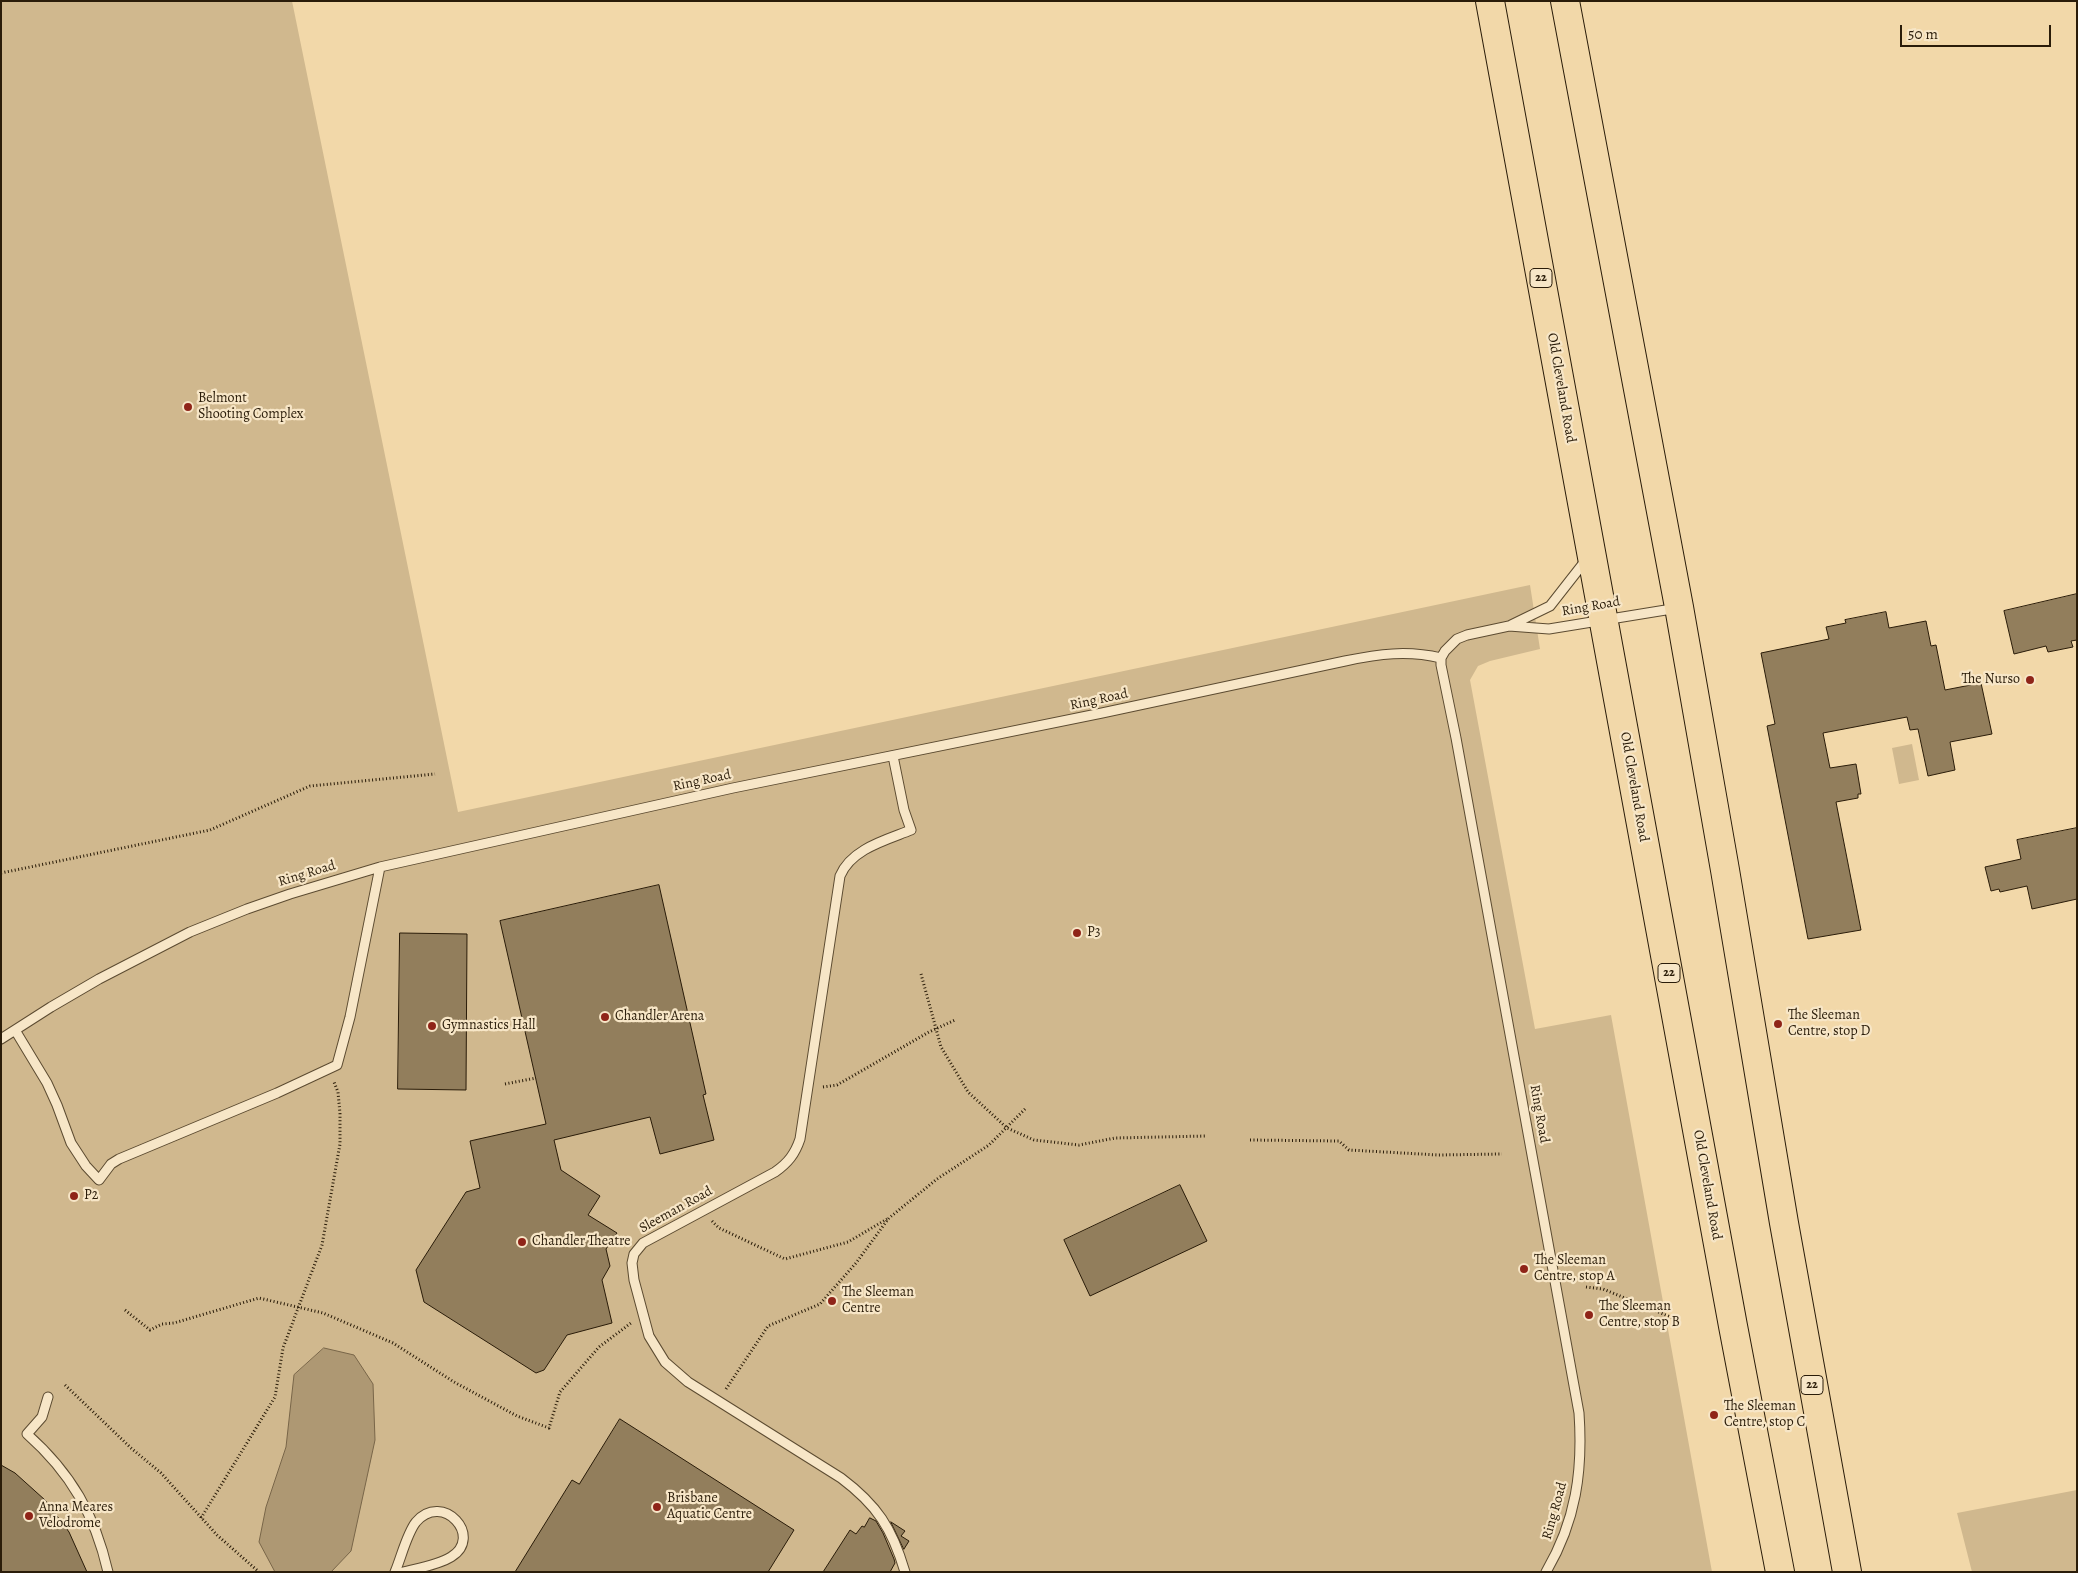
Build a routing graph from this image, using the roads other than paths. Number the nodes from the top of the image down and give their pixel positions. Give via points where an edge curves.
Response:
1 (1490, 1) edge
2 (1565, 1) edge
3 (1591, 554) junction
4 (1678, 608) junction
5 (1603, 620) junction
6 (1509, 626) junction
7 (1441, 658) junction
8 (893, 756) junction
9 (380, 867) junction
10 (16, 1030) junction
11 (1, 1039) edge
12 (48, 1397) dead end
13 (1848, 1569) edge
14 (108, 1572) edge
15 (396, 1572) edge
16 (404, 1572) edge
17 (905, 1572) edge
18 (1547, 1572) edge
19 (1780, 1572) edge

1 - 3 highway, Old Cleveland Road / 22
2 - 4 highway, 22
3 - 5 highway, Old Cleveland Road / 22
3 - 6 lane, Ring Road via 1550,606
4 - 5 lane, Ring Road
4 - 13 highway, 22 via 1724,860 1789,1252
5 - 6 lane, Ring Road via 1549,628
5 - 19 highway, Old Cleveland Road / 22
6 - 7 lane, Ring Road via 1456,639
7 - 8 lane, Ring Road via 1428,654 1385,653
7 - 18 lane, Ring Road via 1441,674 1456,738 1579,1413 1580,1470 1576,1499 1566,1531
8 - 9 lane, Ring Road via 733,788
8 - 17 lane, Sleeman Road via 911,830 859,852 843,868 840,876 797,1148 787,1163 775,1172 652,1237 634,1254 632,1271 649,1336 665,1362 688,1382 841,1478 871,1502 887,1525
9 - 10 lane, Ring Road via 264,903 190,932 99,979
9 - 10 lane via 337,1065 119,1159 99,1180 71,1143 57,1105
10 - 11 lane, Ring Road
12 - 14 lane via 42,1417 27,1434 68,1476 80,1496 99,1535
15 - 16 lane via 416,1523 423,1516 434,1512 447,1513 460,1523 462,1542 459,1550 443,1560

